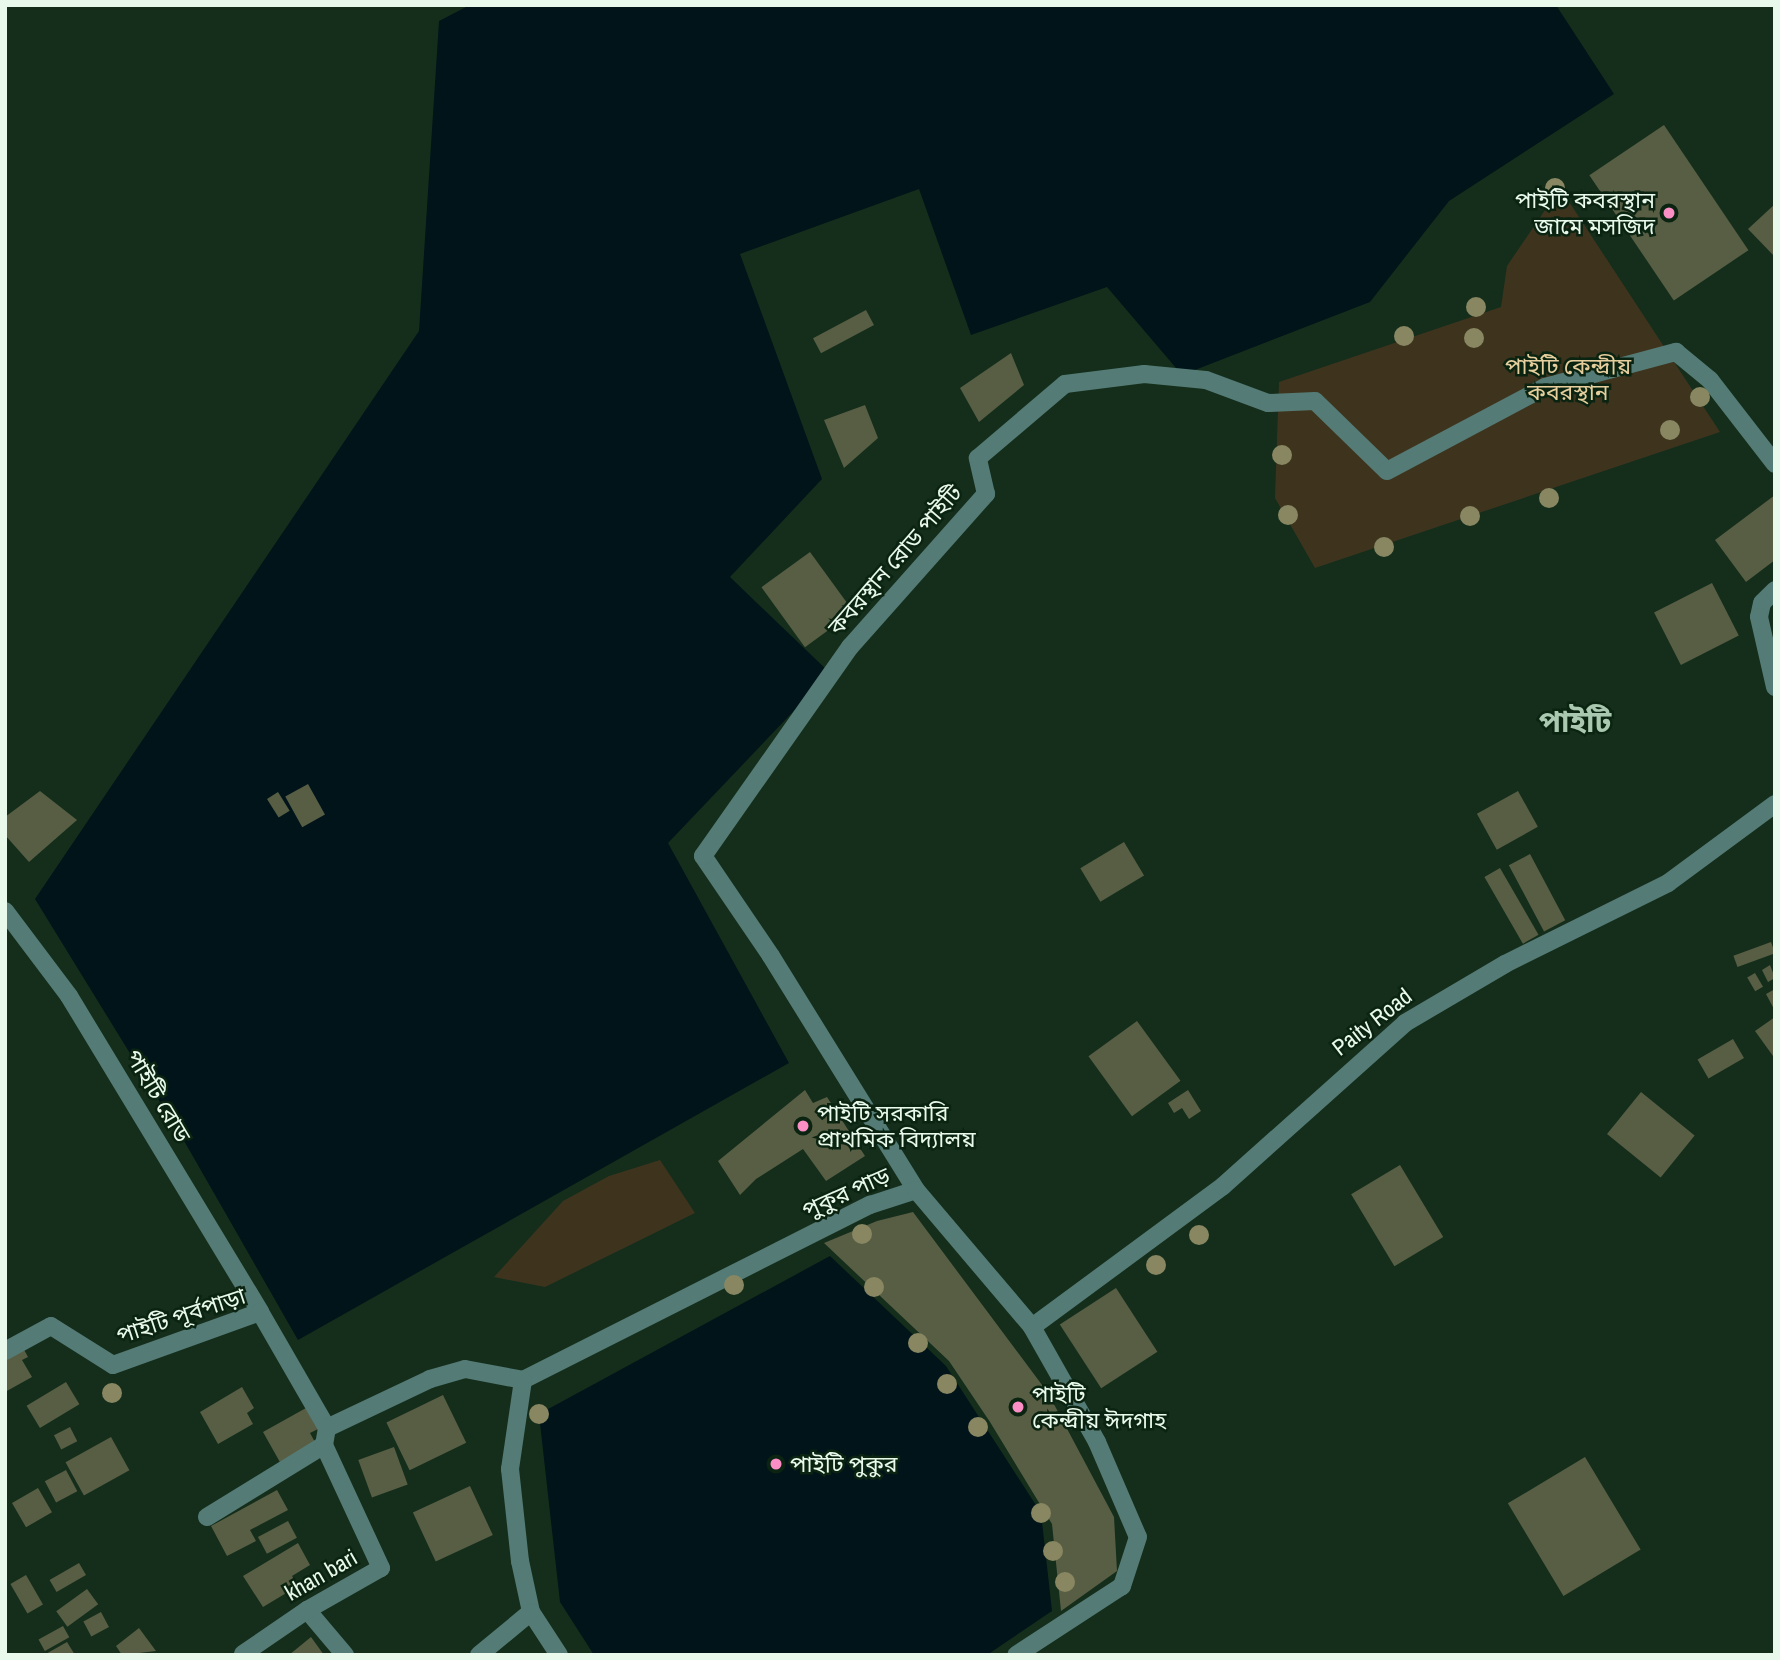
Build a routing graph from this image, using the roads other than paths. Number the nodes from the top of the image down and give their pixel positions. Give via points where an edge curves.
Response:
1 (1775, 464) edge
2 (1775, 590) edge
3 (1775, 687) edge
4 (1775, 804) edge
5 (5, 911) edge
6 (916, 1190) junction
7 (260, 1312) junction
8 (1032, 1327) junction
9 (5, 1351) edge
10 (523, 1380) junction
11 (326, 1436) junction
12 (207, 1517) dead end
13 (307, 1610) junction
14 (531, 1612) junction
15 (243, 1654) edge
16 (345, 1655) edge
17 (479, 1655) edge
18 (559, 1655) edge
19 (1016, 1655) edge

1 - 6 street, কবরস্থান রোড পাইটি via 1710,380 1676,352 1545,387 1387,471 1315,401 1268,403 1206,380 1144,374 1065,384 978,458 986,494 850,647 703,856 771,956
2 - 3 street via 1762,603 1759,617
4 - 8 street, Paity Road via 1668,883 1505,964 1405,1023 1223,1186
5 - 7 street, পাইটি রোড via 69,996
6 - 8 street, পুকুর পাড়
6 - 10 street, পুকুর পাড় via 870,1205
7 - 9 street, পাইটি পূর্বপাড়া via 113,1365 51,1326
7 - 11 street, পাইটি পূর্বপাড়া
8 - 19 street, পুকুর পাড় via 1097,1442 1138,1537 1122,1586
10 - 11 street via 465,1368 430,1379
10 - 14 street via 510,1469
11 - 12 street
11 - 13 street, khan bari via 381,1568
13 - 15 street, khan bari
13 - 16 street
14 - 17 street
14 - 18 street

